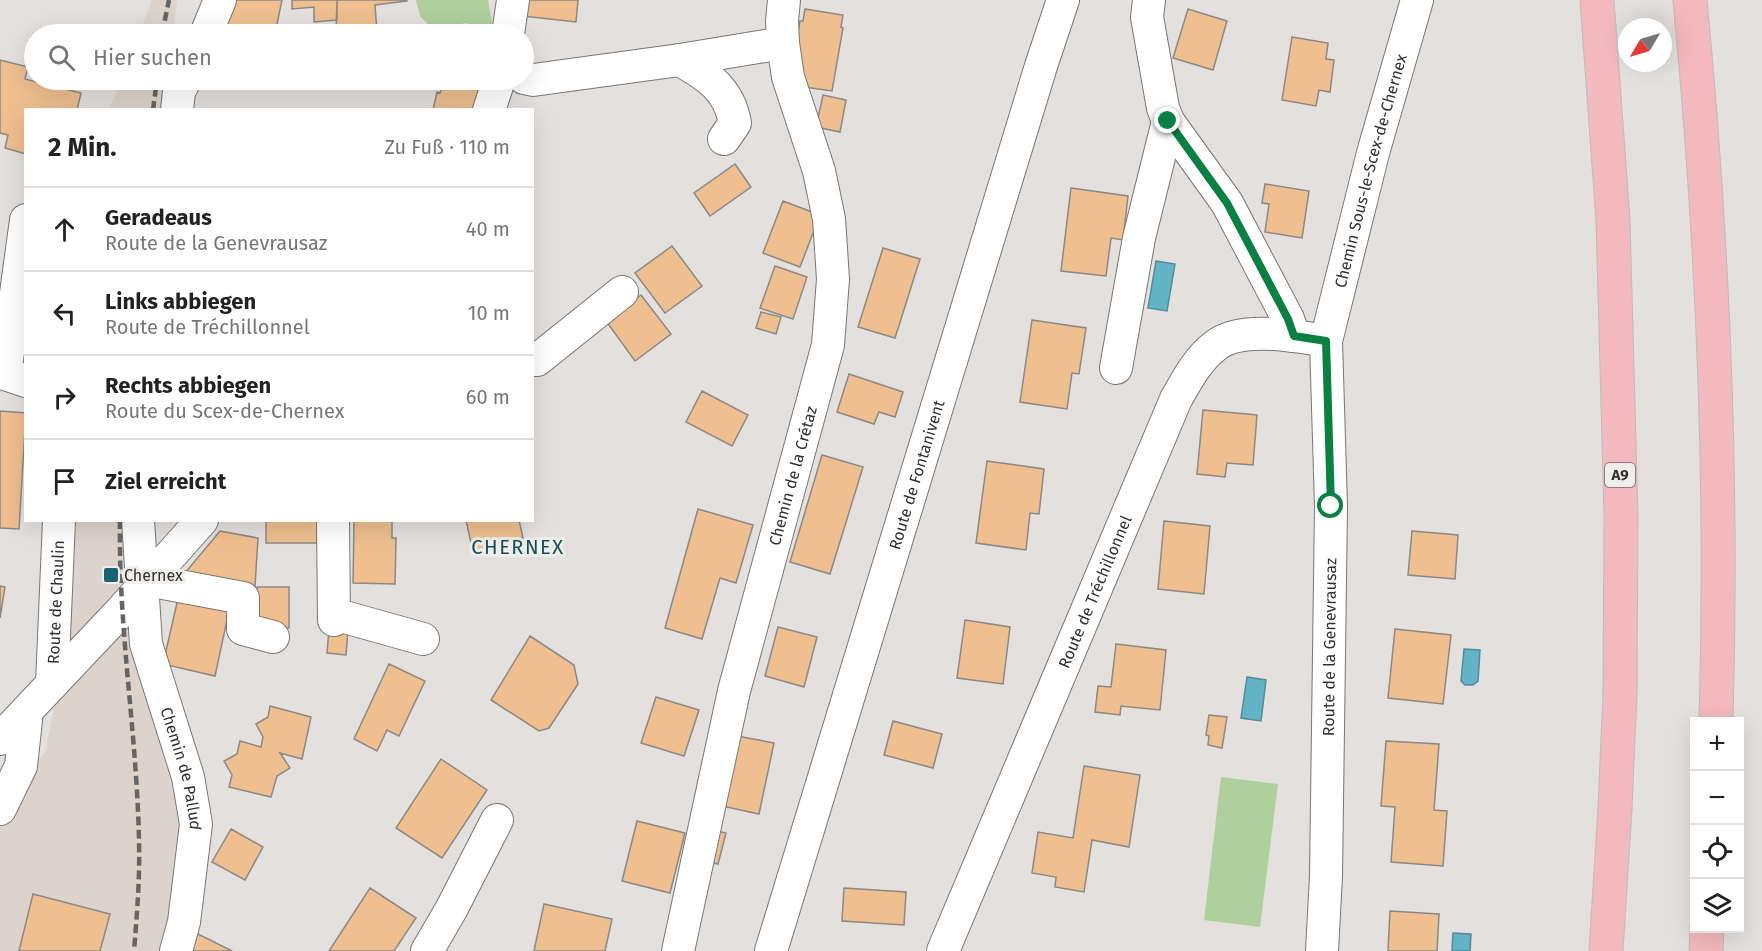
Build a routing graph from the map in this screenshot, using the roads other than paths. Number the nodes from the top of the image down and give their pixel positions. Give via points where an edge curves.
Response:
1 (220, 0) edge
2 (513, 0) edge
3 (784, 0) edge
4 (1063, 0) edge
5 (1149, 0) edge
6 (1417, 0) edge
7 (1598, 0) edge
8 (1690, 0) edge
9 (210, 24) edge
10 (509, 24) edge
11 (783, 43) junction
12 (680, 60) junction
13 (534, 80) edge
14 (179, 90) edge
15 (496, 90) edge
16 (177, 108) edge
17 (490, 108) edge
18 (1168, 121) junction
19 (724, 139) dead end
20 (24, 236) edge
21 (622, 292) dead end
22 (1294, 336) junction
23 (1326, 341) junction
24 (534, 360) edge
25 (1116, 368) dead end
26 (7, 371) edge
27 (59, 522) edge
28 (138, 522) edge
29 (200, 522) edge
30 (333, 522) edge
31 (144, 584) junction
32 (273, 637) dead end
33 (423, 639) dead end
34 (52, 684) junction
35 (27, 711) junction
36 (1716, 717) edge
37 (0, 739) edge
38 (0, 808) edge
39 (497, 820) dead end
40 (1707, 933) edge
41 (176, 951) edge
42 (427, 951) edge
43 (678, 951) edge
44 (771, 951) edge
45 (943, 951) edge
46 (1322, 951) edge
47 (1606, 951) edge
48 (1706, 951) edge

1 - 9 street
2 - 10 street
3 - 11 street, Chemin de la Crétaz
4 - 44 street, Route de Fontanivent
5 - 18 street via 1147,17
6 - 23 street, Chemin Sous-le-Scex-de-Chernex via 1373,153
7 - 47 highway, A9 via 1613,220 1621,515 1620,693
8 - 36 highway via 1707,212 1714,370 1719,511
11 - 12 street
11 - 43 street, Chemin de la Crétaz via 788,77 819,171 829,219 833,279 828,345 734,691
12 - 13 street
12 - 19 street via 708,76 732,105 735,123
14 - 16 street
15 - 17 street
18 - 22 street via 1227,203
18 - 25 street via 1139,238
20 - 26 street
21 - 24 street
22 - 23 street, Route de Tréchillonnel
22 - 45 street, Route de Tréchillonnel via 1236,336 1216,345 1194,369 1176,399
23 - 46 street, Route de la Genevrausaz via 1331,506
27 - 34 street, Route de Chaulin
28 - 31 street, Chemin de Pallud
29 - 31 street, Route de Chaulin
30 - 33 street via 334,617
31 - 32 street via 243,598 243,628
31 - 34 street, Route de Chaulin
31 - 41 street, Chemin de Pallud via 146,644 188,777 196,824 184,922
34 - 35 street, Route de Chaulin
35 - 37 street, Route de Chaulin
35 - 38 street via 21,766
39 - 42 street
40 - 48 highway

